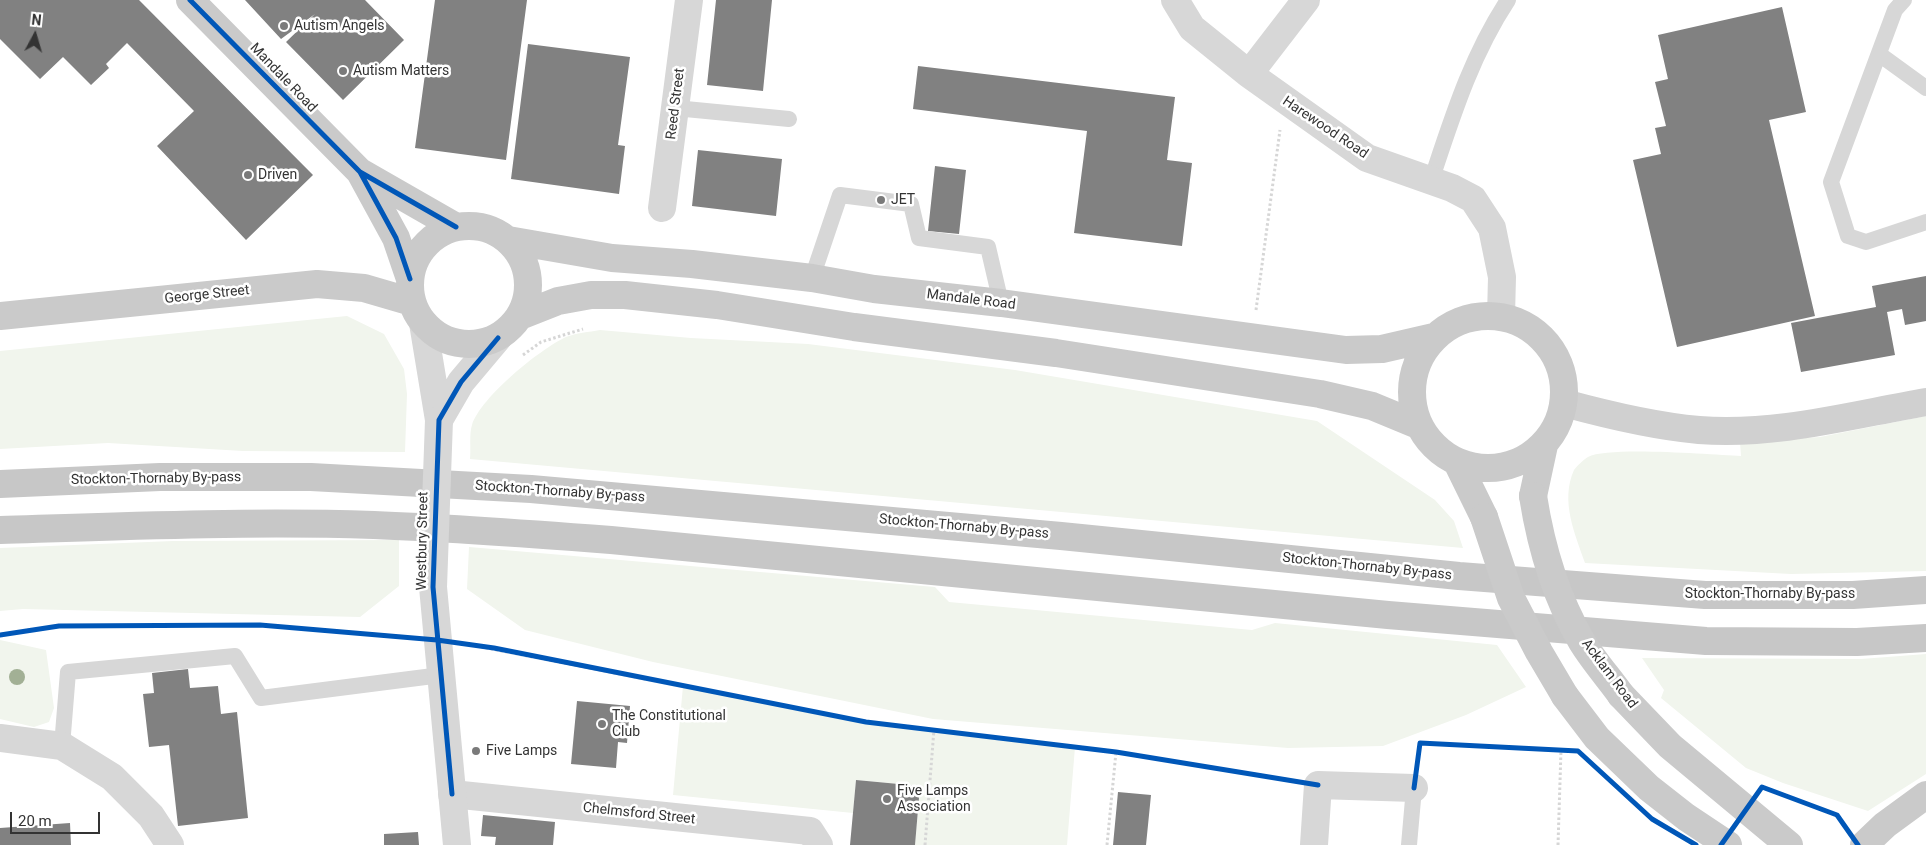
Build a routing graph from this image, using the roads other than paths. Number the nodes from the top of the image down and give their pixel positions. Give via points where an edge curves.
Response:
1 (190, 0) edge
2 (689, 0) edge
3 (1174, 0) edge
4 (1306, 0) edge
5 (1508, 0) edge
6 (1904, 0) edge
7 (1879, 54) junction
8 (1249, 74) junction
9 (1926, 88) edge
10 (675, 108) junction
11 (789, 119) dead end
12 (360, 172) junction
13 (1430, 181) junction
14 (662, 208) dead end
15 (1926, 222) edge
16 (456, 227) junction
17 (508, 240) junction
18 (812, 278) junction
19 (415, 301) junction
20 (1001, 303) junction
21 (0, 316) edge
22 (520, 316) junction
23 (1501, 316) junction
24 (1434, 337) junction
25 (498, 338) junction
26 (1926, 402) edge
27 (1564, 403) junction
28 (438, 420) junction
29 (1418, 425) junction
30 (1544, 444) junction
31 (1456, 462) junction
32 (0, 484) edge
33 (0, 530) edge
34 (1926, 590) edge
35 (1926, 638) edge
36 (441, 675) junction
37 (0, 738) edge
38 (62, 746) junction
39 (1414, 788) joint
40 (452, 794) junction
41 (1926, 795) edge
42 (170, 845) edge
43 (457, 845) edge
44 (819, 845) edge
45 (1314, 845) edge
46 (1410, 845) edge
47 (1728, 845) edge
48 (1789, 845) edge
49 (1864, 845) edge

1 - 12 main road, Mandale Road
2 - 10 street, Reed Street
3 - 8 street, Harewood Road via 1192,28
4 - 8 street
5 - 13 lane via 1489,28 1469,71
6 - 7 lane via 1896,10
7 - 9 lane
7 - 15 lane via 1831,182 1848,236 1866,242
8 - 13 street, Harewood Road via 1367,158
10 - 11 lane
10 - 14 street, Reed Street
12 - 16 main road, Mandale Road
12 - 19 main road, Mandale Road via 396,238
13 - 23 street, Harewood Road via 1473,199 1492,228 1502,277
16 - 17 main road, Mandale Road via 475,226 493,230
16 - 19 main road, Mandale Road via 439,234 415,261
17 - 18 main road, Mandale Road via 612,258
17 - 22 main road, Mandale Road via 526,268 528,293
18 - 20 main road, Mandale Road via 874,289
18 - 20 lane via 840,195 911,204 919,238 988,247
19 - 21 main road, George Street via 364,288 317,284
19 - 25 main road via 438,336 458,343 478,344
19 - 28 street, Westbury Street
20 - 24 main road, Mandale Road via 1346,350 1382,349
22 - 25 main road, Mandale Road
22 - 29 main road, Mandale Road via 558,301 591,295 625,295 717,305 1320,394 1372,406
23 - 24 main road via 1477,316 1454,324
23 - 27 main road via 1524,324 1543,338 1557,357 1564,380
24 - 29 main road via 1420,356 1412,378 1412,402
25 - 28 street, Westbury Street via 461,382
26 - 27 main road via 1844,419 1763,429 1700,430 1624,419
27 - 30 main road via 1557,426
28 - 36 street, Westbury Street, bridge via 433,587
29 - 31 main road via 1441,453
30 - 31 main road via 1526,459 1503,467 1480,468
30 - 48 main road, Acklam Road, bridge via 1533,496 1539,538 1558,594 1582,642 1621,695 1670,746
31 - 47 main road, bridge via 1484,517 1512,598 1538,652 1565,696 1597,738 1649,788
32 - 34 highway, Stockton-Thornaby By-pass via 311,477 493,487 1061,536 1458,576 1704,595 1853,595
33 - 35 highway via 181,524 375,525 630,542 1388,615 1706,642 1857,642
36 - 38 lane via 261,698 235,656 68,672
36 - 40 street, Westbury Street
37 - 38 street
38 - 42 street via 112,777 151,816
39 - 45 street via 1318,785
39 - 46 lane
40 - 43 street, Westbury Street
40 - 44 street, Chelmsford Street via 810,831
41 - 49 main road

